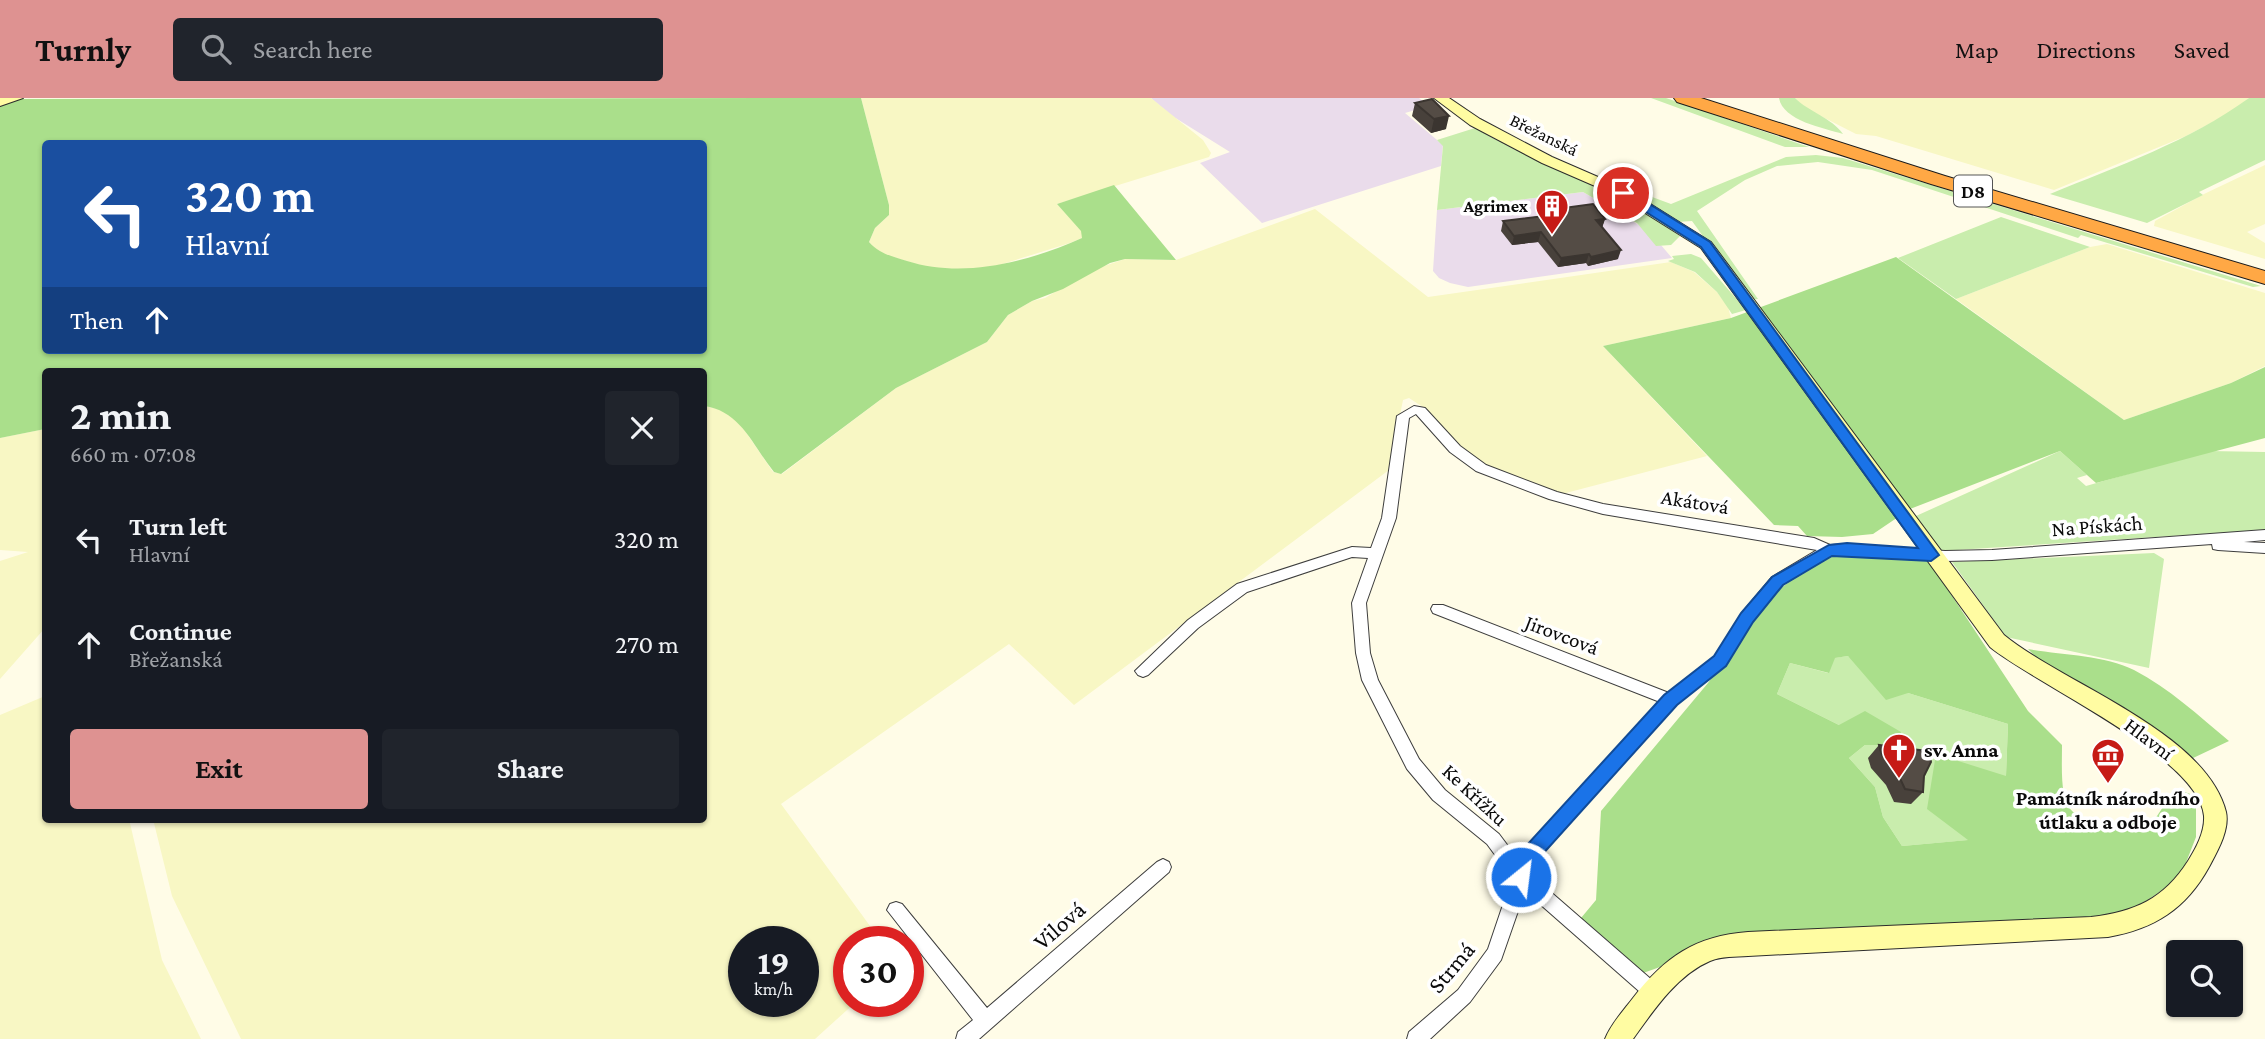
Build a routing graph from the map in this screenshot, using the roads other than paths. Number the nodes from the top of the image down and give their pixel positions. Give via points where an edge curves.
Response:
1 (17, 98) edge
2 (1440, 98) edge
3 (1683, 98) edge
4 (1709, 98) edge
5 (0, 102) edge
6 (1706, 245) joint
7 (2265, 267) edge
8 (2265, 278) edge
9 (2265, 535) edge
10 (1382, 538) joint
11 (2200, 540) junction
12 (2265, 548) edge
13 (1829, 550) junction
14 (1377, 554) junction
15 (1931, 555) junction
16 (1438, 609) dead end
17 (1143, 671) dead end
18 (1671, 700) junction
19 (1163, 867) dead end
20 (1521, 877) junction
21 (896, 910) dead end
22 (1654, 993) junction
23 (986, 1021) junction
24 (965, 1039) edge
25 (1416, 1039) edge
26 (1618, 1039) edge

1 - 5 street
2 - 6 street, Břežanská via 1547,160 1623,193
3 - 8 highway, D8
4 - 7 highway, D8
6 - 15 street, Hlavní
9 - 11 street, Na Pískách
10 - 13 street, Akátová via 1403,416 1414,410 1424,413 1455,449 1481,468 1554,496 1603,509 1814,543
10 - 14 street, Ke Křížku
11 - 12 street
11 - 15 street, Na Pískách
13 - 15 street, Na Pískách
13 - 18 street, Strmá via 1777,581 1747,617 1720,661
14 - 17 street via 1352,552 1242,588 1193,624
14 - 20 street, Ke Křížku via 1359,603 1363,653 1379,700 1413,764 1439,795 1493,839
15 - 22 street, Hlavní via 2002,646 2134,726 2195,777 2216,816 2194,871 2171,902 2143,918 2115,926 1716,948 1685,964
16 - 18 street, Jirovcová
18 - 20 street, Strmá via 1522,864
19 - 23 street, Vilová
20 - 22 street, Ke Křížku
20 - 25 street, Strmá via 1495,954 1464,996
21 - 23 street
22 - 26 street, Hlavní
23 - 24 street, Vilová

